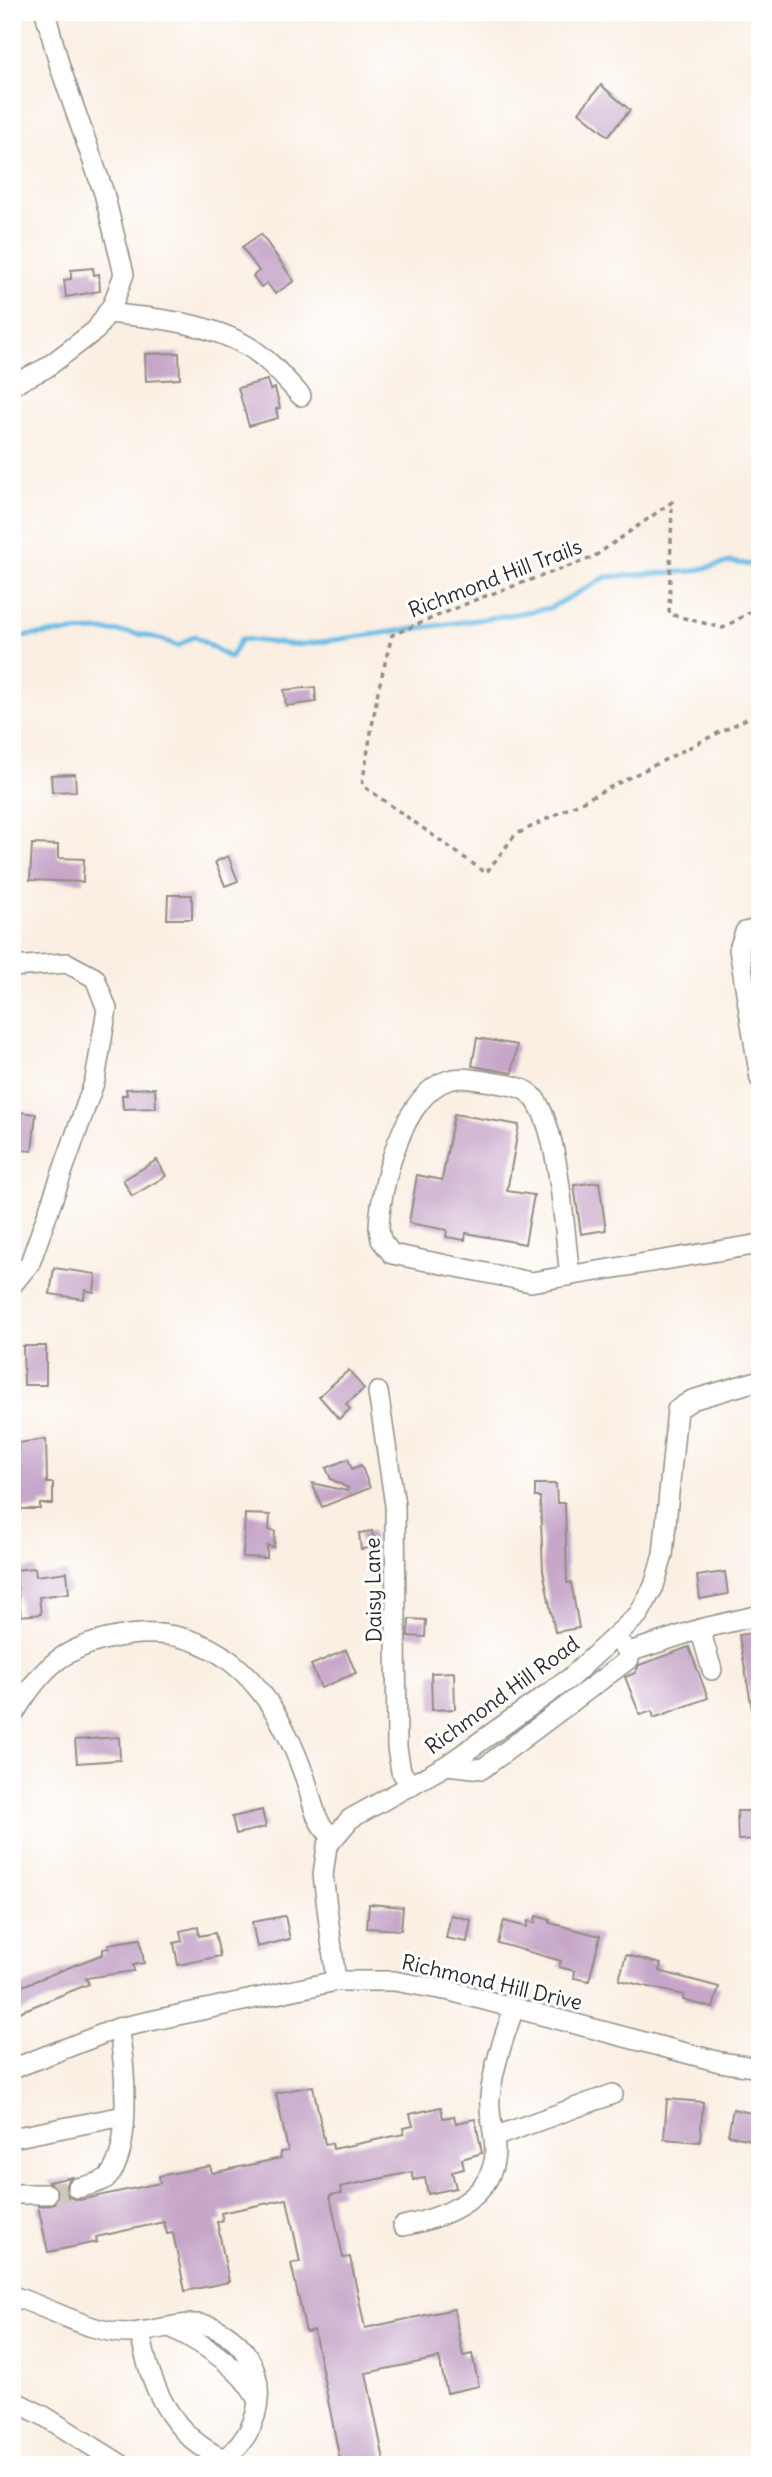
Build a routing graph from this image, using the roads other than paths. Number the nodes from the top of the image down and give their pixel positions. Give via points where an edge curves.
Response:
1 (45, 12) edge
2 (107, 313) junction
3 (12, 385) edge
4 (301, 396) dead end
5 (760, 928) edge
6 (12, 967) edge
7 (760, 1079) edge
8 (760, 1244) edge
9 (570, 1276) junction
10 (12, 1285) edge
11 (760, 1380) edge
12 (378, 1392) dead end
13 (760, 1615) edge
14 (700, 1629) junction
15 (622, 1645) junction
16 (712, 1670) dead end
17 (12, 1717) edge
18 (411, 1786) junction
19 (333, 1836) junction
20 (336, 1981) junction
21 (514, 2008) junction
22 (118, 2028) junction
23 (760, 2068) edge
24 (12, 2069) edge
25 (613, 2094) dead end
26 (124, 2116) junction
27 (494, 2137) junction
28 (12, 2138) edge
29 (77, 2188) tunnel mouth
30 (12, 2194) edge
31 (47, 2194) tunnel mouth
32 (403, 2226) dead end
33 (12, 2296) edge
34 (139, 2332) junction
35 (12, 2400) edge
36 (219, 2462) edge
37 (122, 2465) edge

1 - 2 street via 104,193 124,274
2 - 3 street via 86,338 46,368
2 - 4 street via 218,333 250,348
5 - 7 street via 745,932 739,948
6 - 10 street via 67,963 96,978 107,1009 95,1080 30,1263
8 - 9 street
9 - 9 street via 531,1282 392,1254 381,1240 379,1216 392,1152 429,1092 448,1080 469,1078 521,1088 535,1098 554,1154
11 - 15 street, Richmond Hill Road via 692,1400 677,1410 663,1555 654,1586
12 - 18 street, Daisy Lane via 395,1505 397,1748 401,1771
13 - 14 street
14 - 15 street
14 - 16 street
15 - 18 street, Richmond Hill Road
17 - 19 street via 37,1677 78,1648 137,1634 172,1634 199,1641 243,1671 273,1710 297,1755 318,1822
18 - 19 street, Richmond Hill Road via 350,1819
19 - 20 street via 323,1875
20 - 21 street, Richmond Hill Drive via 394,1981
20 - 22 street, Richmond Hill Drive
21 - 23 street, Richmond Hill Drive via 720,2062
21 - 27 street via 490,2097
22 - 24 street, Richmond Hill Drive
22 - 26 street via 126,2086
25 - 27 street
26 - 28 street
26 - 29 street via 116,2164 107,2178
27 - 32 street via 495,2160 475,2196 456,2210
30 - 31 street
33 - 34 street via 113,2333
34 - 36 street via 158,2397 176,2424
34 - 36 street via 196,2325 214,2328 243,2349 251,2361 258,2401 252,2431
35 - 37 street

